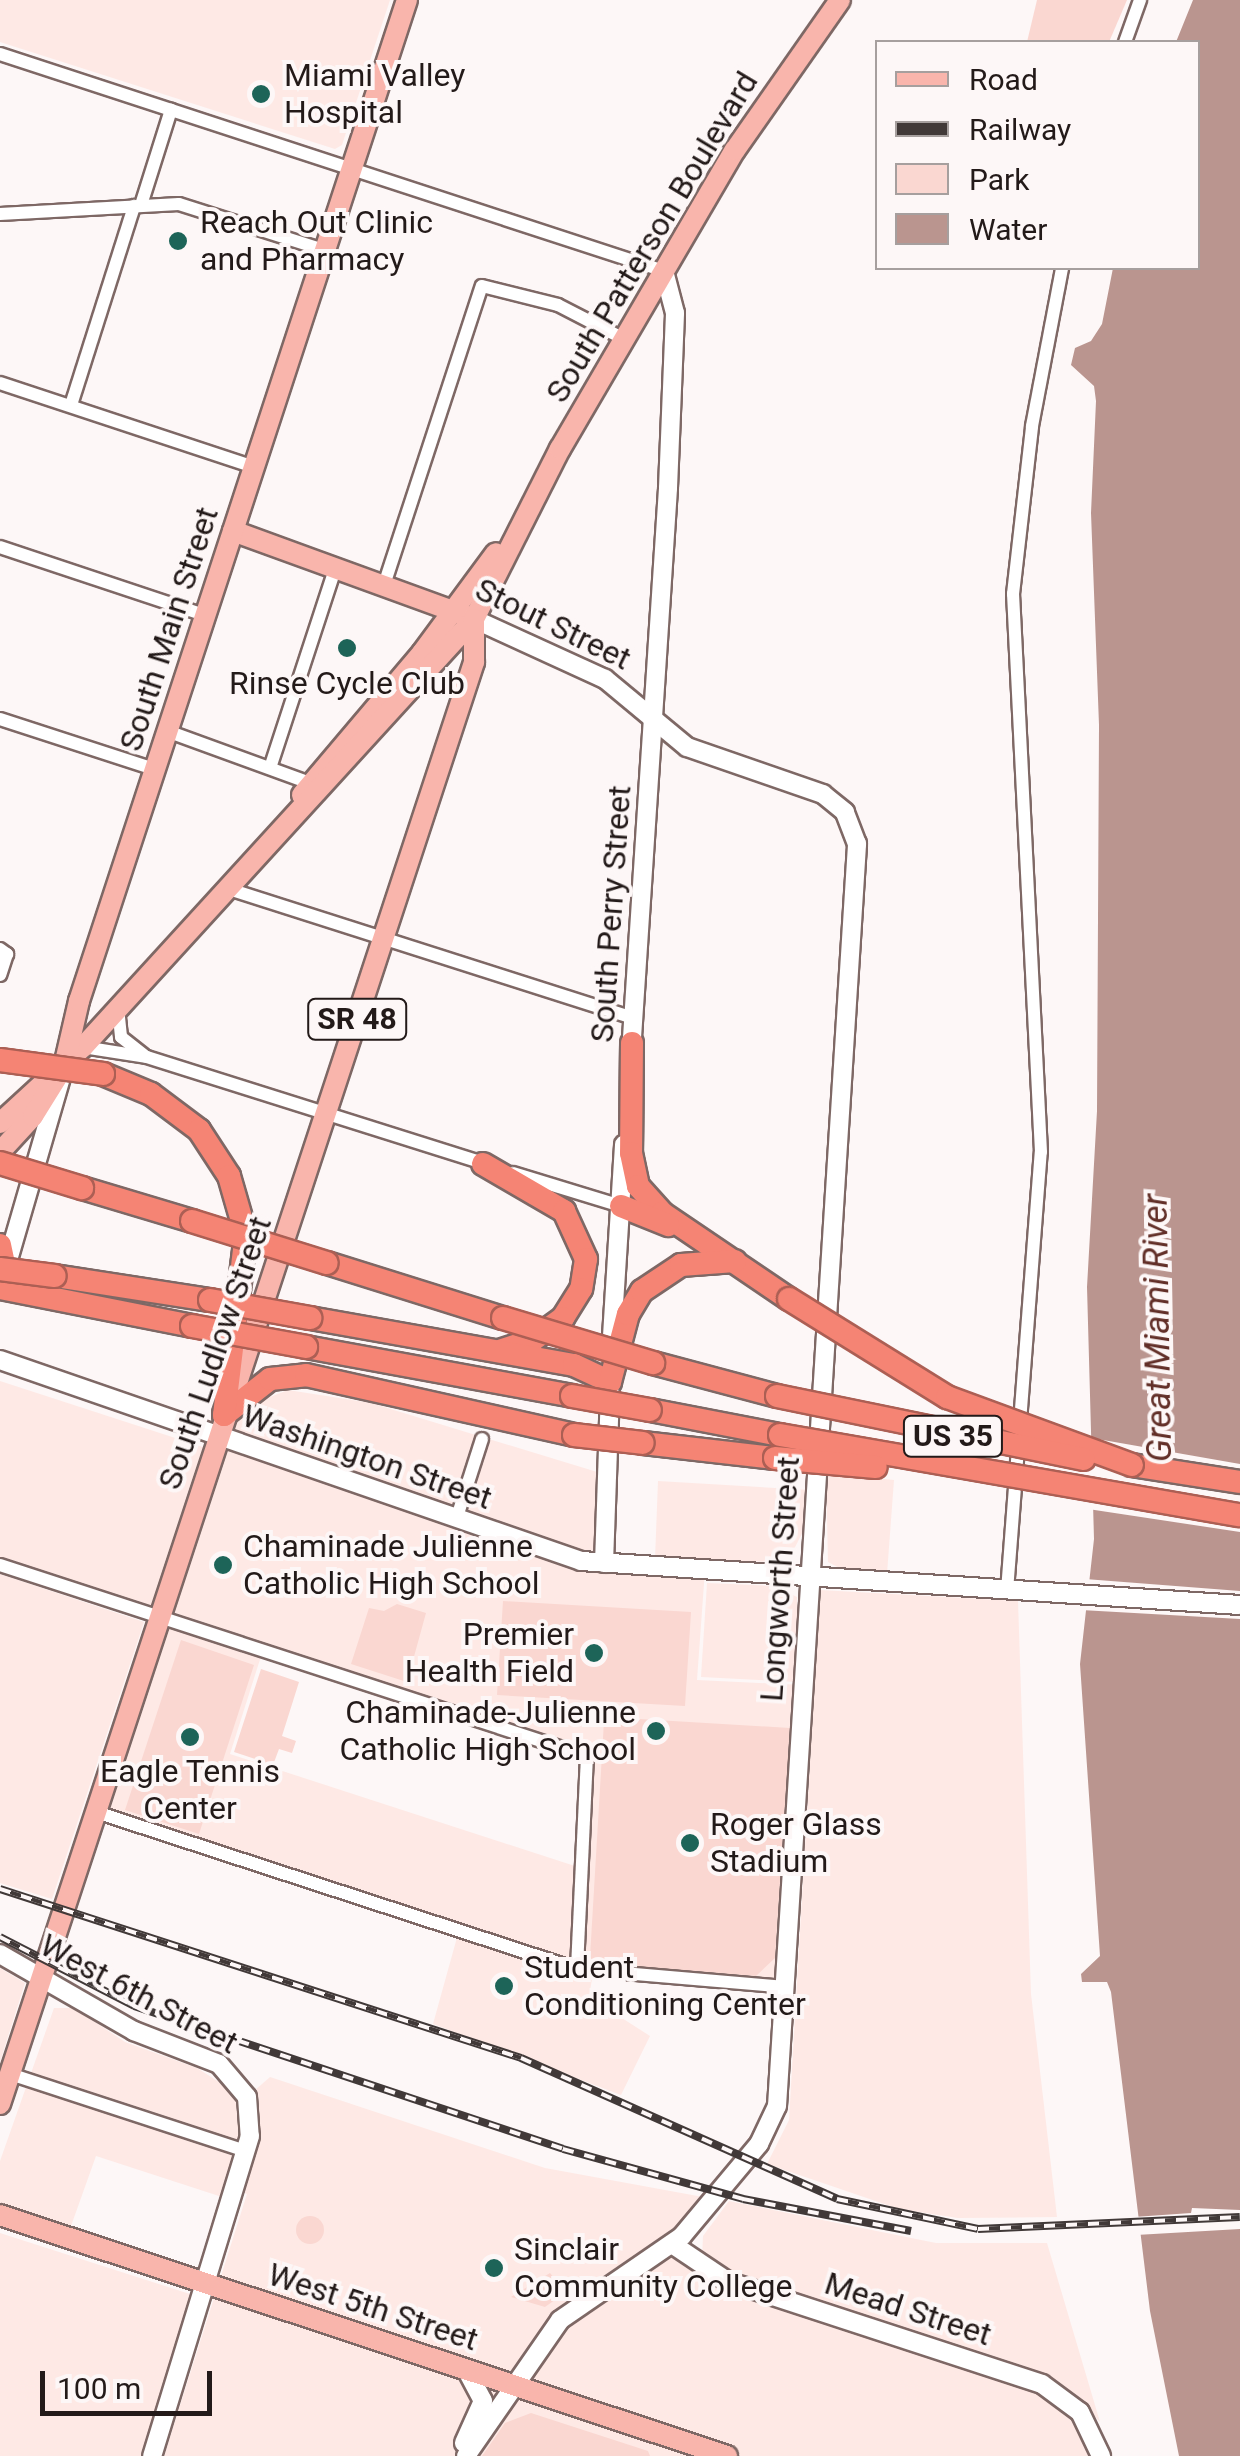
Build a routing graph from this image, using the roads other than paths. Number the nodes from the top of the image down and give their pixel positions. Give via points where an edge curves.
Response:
1 (407, 0) edge
2 (840, 0) edge
3 (1140, 0) edge
4 (1126, 40) edge
5 (0, 54) edge
6 (171, 110) junction
7 (354, 170) junction
8 (138, 205) junction
9 (0, 214) edge
10 (327, 251) junction
11 (1062, 270) edge
12 (664, 271) junction
13 (624, 339) junction
14 (0, 383) edge
15 (70, 405) junction
16 (254, 467) junction
17 (233, 531) junction
18 (0, 547) edge
19 (336, 566) junction
20 (384, 582) junction
21 (205, 614) junction
22 (465, 614) junction
23 (0, 719) edge
24 (652, 722) junction
25 (166, 731) junction
26 (271, 766) junction
27 (154, 769) junction
28 (310, 783) junction
29 (830, 798) joint
30 (261, 848) junction
31 (226, 888) junction
32 (383, 938) junction
33 (0, 949) edge
34 (0, 975) edge
35 (118, 1008) junction
36 (634, 1018) junction
37 (632, 1043) junction
38 (83, 1047) junction
39 (146, 1057) junction
40 (0, 1060) edge
41 (64, 1066) junction
42 (326, 1112) junction
43 (0, 1124) edge
44 (0, 1152) edge
45 (0, 1162) edge
46 (484, 1164) junction
47 (0, 1176) edge
48 (80, 1194) junction
49 (621, 1206) junction
50 (242, 1221) dead end
51 (707, 1244) junction
52 (0, 1245) edge
53 (244, 1250) dead end
54 (735, 1261) junction
55 (1, 1277) edge
56 (51, 1287) junction
57 (498, 1350) junction
58 (0, 1360) edge
59 (610, 1382) junction
60 (221, 1426) junction
61 (482, 1439) dead end
62 (777, 1447) junction
63 (1132, 1466) junction
64 (1240, 1482) edge
65 (1240, 1515) edge
66 (456, 1520) junction
67 (604, 1563) junction
68 (0, 1565) edge
69 (812, 1574) junction
70 (1006, 1591) junction
71 (1240, 1605) edge
72 (158, 1616) junction
73 (96, 1812) junction
74 (0, 1954) edge
75 (576, 1969) junction
76 (42, 1979) junction
77 (785, 1987) junction
78 (10, 2074) junction
79 (0, 2104) edge
80 (246, 2150) junction
81 (0, 2215) edge
82 (672, 2244) junction
83 (206, 2283) junction
84 (468, 2370) junction
85 (516, 2387) junction
86 (152, 2456) edge
87 (456, 2456) edge
88 (466, 2456) edge
89 (727, 2456) edge
90 (1102, 2456) edge

1 - 7 main road, South Main Street
2 - 12 main road, South Patterson Boulevard via 753,120
3 - 4 street
5 - 6 street
6 - 7 street
6 - 8 street
7 - 10 main road, South Main Street
7 - 12 street
8 - 9 street
8 - 10 street via 196,207
8 - 15 street
10 - 16 main road, South Main Street
11 - 70 street via 1032,426 1013,594 1040,1152
12 - 13 main road, South Patterson Boulevard
12 - 24 street, South Perry Street via 675,313
13 - 20 street via 558,305 482,286
13 - 22 main road, South Patterson Boulevard
14 - 15 street
15 - 16 street
16 - 17 main road, South Main Street
17 - 19 main road, Stout Street
17 - 21 main road, South Main Street
18 - 21 street
19 - 20 main road, Stout Street
19 - 26 street
20 - 22 main road, Stout Street
21 - 25 main road, South Main Street
22 - 24 street, Stout Street via 604,679
22 - 28 main road, South Patterson Boulevard
22 - 30 main road, South Patterson Boulevard via 330,782
22 - 32 main road, South Ludlow Street / SR 48 via 474,662
23 - 27 street
24 - 29 street, Stout Street via 687,747
24 - 36 street, South Perry Street
25 - 26 street
25 - 27 main road, South Main Street
26 - 28 street
27 - 41 main road, South Main Street
28 - 30 main road, South Patterson Boulevard
29 - 69 street, Longworth Street via 850,820 857,844
30 - 31 main road, South Patterson Boulevard
31 - 32 street
31 - 35 main road, South Patterson Boulevard
32 - 36 street
32 - 42 main road, South Ludlow Street / SR 48
33 - 34 street via 6,954
35 - 38 main road, South Patterson Boulevard
35 - 39 street via 121,1037
36 - 37 street, South Perry Street
37 - 49 street, South Perry Street
37 - 51 highway via 638,1186 662,1213
38 - 39 street
38 - 41 main road, South Patterson Boulevard
39 - 42 street
40 - 50 highway, bridge via 103,1074 151,1094 198,1130 230,1176
41 - 43 main road, South Patterson Boulevard
41 - 44 main road, South Patterson Boulevard
41 - 55 street, South Main Street
42 - 46 street
42 - 60 main road, South Ludlow Street / SR 48
45 - 48 highway, US 35, bridge
46 - 49 street
46 - 57 highway via 564,1211 586,1259 581,1289 564,1318 533,1340
47 - 48 highway
48 - 63 highway, US 35, bridge via 188,1220 777,1396
49 - 51 highway
49 - 59 street, South Perry Street
51 - 54 highway
52 - 55 highway
53 - 60 highway
54 - 59 highway via 681,1265 642,1291 628,1314
54 - 63 highway, bridge via 947,1397
55 - 56 highway, bridge
56 - 57 highway, bridge via 210,1300
56 - 62 highway, bridge via 192,1326 650,1410
57 - 59 highway via 581,1366
58 - 60 street, Washington Street
59 - 67 street, South Perry Street
60 - 62 highway, bridge via 270,1380 306,1375 574,1435
60 - 66 street, Washington Street
60 - 72 main road, South Ludlow Street / SR 48
61 - 66 street
62 - 65 highway, US 35, bridge
63 - 64 highway, US 35
66 - 67 street, Washington Street via 580,1562
67 - 69 street, Washington Street
68 - 72 street
69 - 70 street, Washington Street
69 - 77 street, Longworth Street
70 - 71 street, Washington Street
72 - 73 main road, South Ludlow Street / SR 48
72 - 75 street via 587,1756
73 - 75 street
73 - 76 main road, South Ludlow Street / SR 48
74 - 76 street, West 6th Street
75 - 77 street
76 - 78 main road, South Ludlow Street / SR 48
76 - 80 street, West 6th Street via 134,2031 231,2072 250,2110
77 - 82 street, Longworth Street via 778,2104 768,2132
78 - 79 main road, South Ludlow Street / SR 48
78 - 80 street
80 - 83 street, West 6th Street
81 - 83 main road, West 5th Street
82 - 85 street, Longworth Street via 593,2292 534,2351
82 - 90 street, Mead Street via 727,2280 1042,2384 1080,2412
83 - 84 main road, West 5th Street
83 - 86 street, West 6th Street
84 - 85 main road, West 5th Street
84 - 87 street via 481,2390 482,2407
85 - 88 street
85 - 89 main road, West 5th Street

